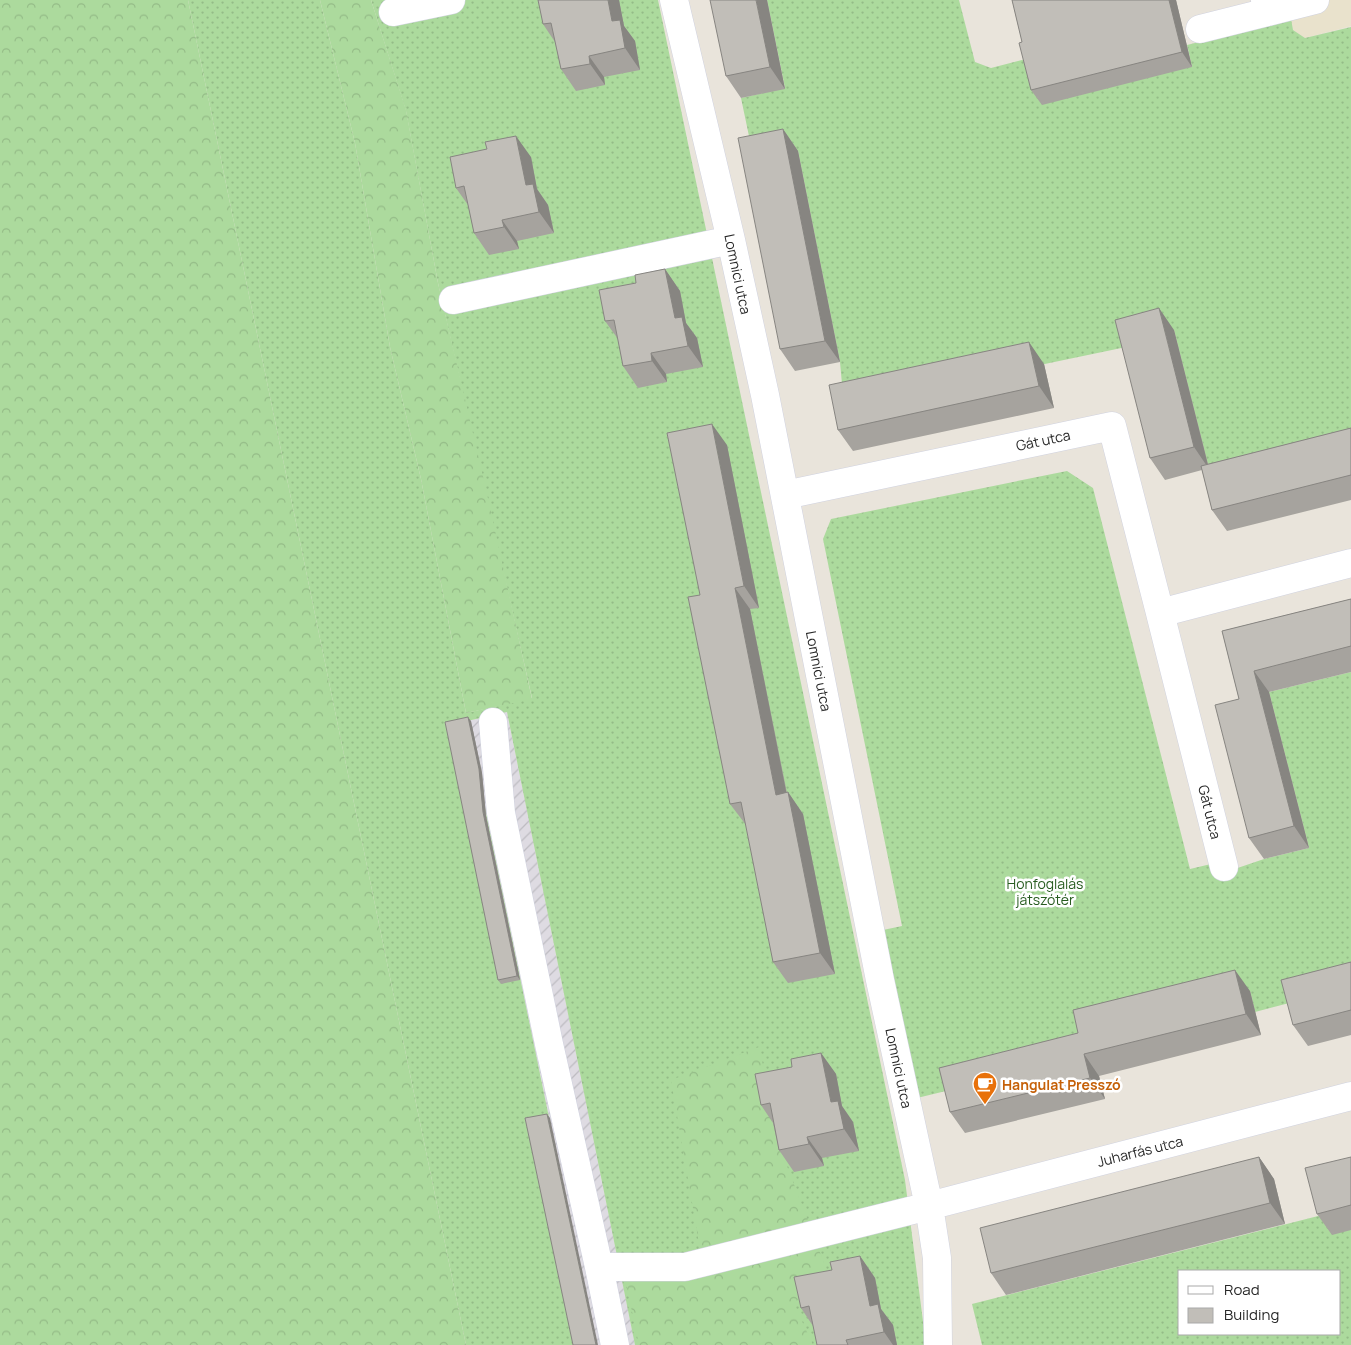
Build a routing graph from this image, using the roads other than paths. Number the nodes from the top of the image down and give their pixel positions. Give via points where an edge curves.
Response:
1 (451, 0) edge
2 (674, 0) edge
3 (1315, 0) edge
4 (1267, 6) edge
5 (393, 12) dead end
6 (1200, 29) dead end
7 (731, 240) junction
8 (452, 300) dead end
9 (785, 495) junction
10 (1351, 563) edge
11 (1160, 613) junction
12 (493, 722) dead end
13 (1224, 867) dead end
14 (1351, 1096) edge
15 (929, 1206) junction
16 (599, 1267) junction
17 (614, 1345) edge
18 (938, 1345) edge

1 - 5 street
2 - 7 street, Lomnici utca
3 - 4 street
4 - 6 street
7 - 8 street
7 - 9 street, Lomnici utca
9 - 11 street, Gát utca via 1112,426
9 - 15 street, Lomnici utca via 876,957
10 - 11 street
11 - 13 street, Gát utca
12 - 16 street via 501,813
14 - 15 street, Juharfás utca
15 - 16 street, Juharfás utca via 685,1267
15 - 18 street, Lomnici utca via 937,1258
16 - 17 street

